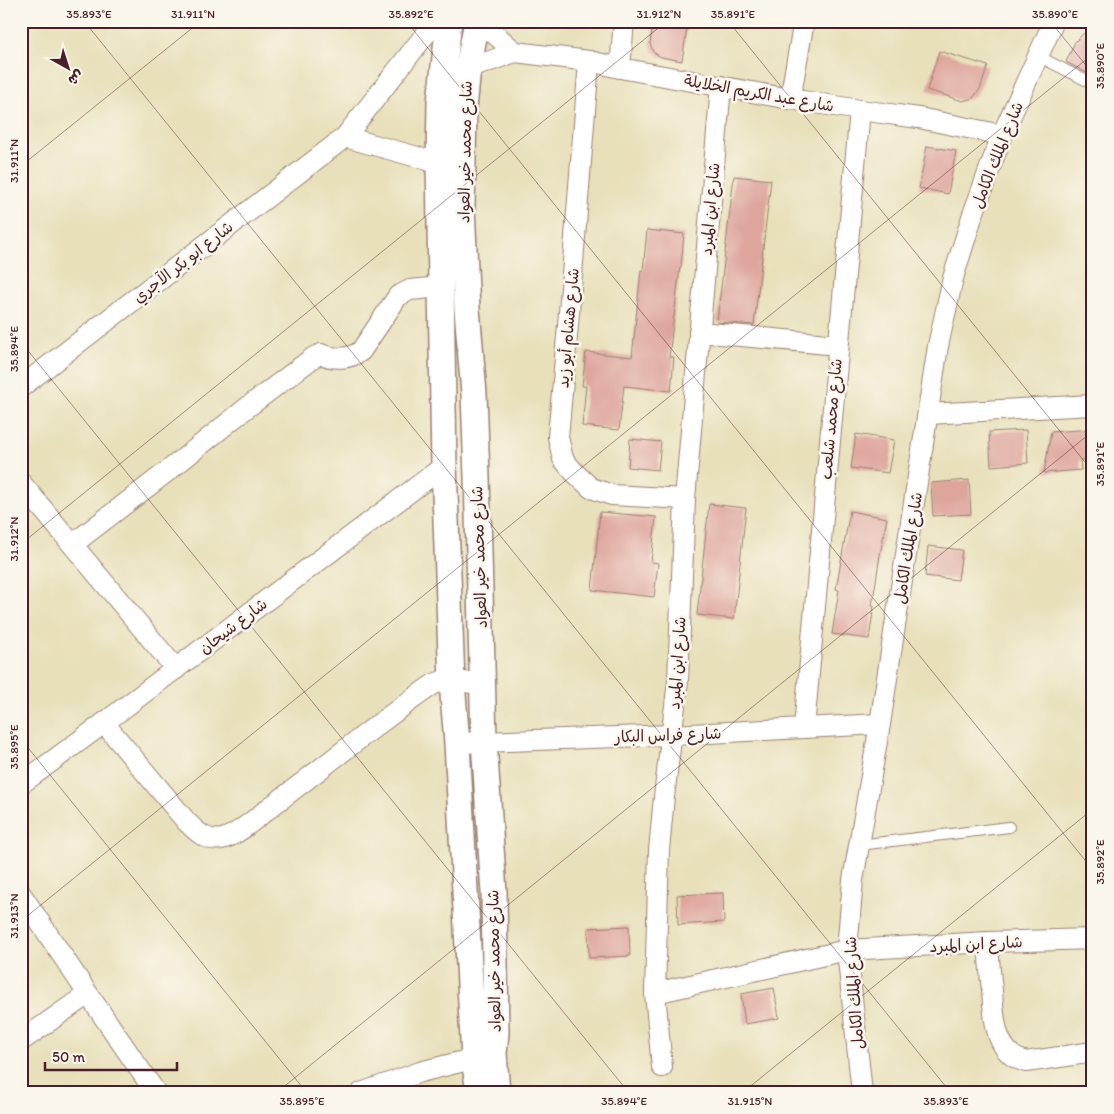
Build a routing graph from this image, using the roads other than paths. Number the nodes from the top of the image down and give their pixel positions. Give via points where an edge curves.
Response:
1 (436, 21) edge
2 (449, 21) edge
3 (478, 21) edge
4 (624, 21) edge
5 (804, 21) edge
6 (1054, 21) edge
7 (515, 52) junction
8 (1038, 56) junction
9 (589, 61) junction
10 (620, 68) junction
11 (468, 69) junction
12 (1093, 84) edge
13 (721, 86) junction
14 (790, 99) junction
15 (860, 110) junction
16 (1002, 135) junction
17 (345, 137) junction
18 (439, 163) junction
19 (441, 287) junction
20 (699, 332) junction
21 (838, 345) junction
22 (21, 387) edge
23 (1093, 406) edge
24 (928, 414) junction
25 (444, 466) junction
26 (21, 483) edge
27 (685, 499) junction
28 (73, 544) junction
29 (176, 669) junction
30 (452, 682) junction
31 (483, 684) junction
32 (104, 723) junction
33 (880, 724) junction
34 (804, 728) junction
35 (672, 735) junction
36 (484, 741) junction
37 (457, 743) junction
38 (21, 784) edge
39 (1009, 827) dead end
40 (859, 845) junction
41 (21, 894) edge
42 (1093, 939) edge
43 (988, 942) junction
44 (847, 950) junction
45 (655, 993) junction
46 (88, 994) junction
47 (21, 1041) edge
48 (1093, 1052) edge
49 (484, 1056) junction
50 (662, 1067) dead end
51 (156, 1093) edge
52 (361, 1093) edge
53 (479, 1093) edge
54 (497, 1093) edge
55 (862, 1093) edge

1 - 17 street, شارع ابو بكر الآجري
2 - 18 street, شارع محمد خير العواد via 440,102
3 - 7 street
3 - 11 street, شارع محمد خير العواد
4 - 10 street
5 - 14 street
6 - 8 street, شارع الملك الكامل
7 - 9 street, شارع عبد الكريم الخلايلة
7 - 11 street, شارع عبد الكريم الخلايلة
8 - 12 lane
8 - 16 street, شارع الملك الكامل
9 - 10 street, شارع عبد الكريم الخلايلة
9 - 27 street, شارع هشام أبو زيد via 558,437 563,459 591,488 612,495
10 - 13 street, شارع عبد الكريم الخلايلة
11 - 31 street, شارع محمد خير العواد via 462,208 475,422
13 - 14 street, شارع عبد الكريم الخلايلة
13 - 20 street, شارع ابن المبرد
14 - 15 street, شارع عبد الكريم الخلايلة
15 - 16 street, شارع عبد الكريم الخلايلة
15 - 21 street, شارع محمد شلعب
16 - 24 street, شارع الملك الكامل via 953,278
17 - 18 street
17 - 22 street, شارع ابو بكر الآجري
18 - 19 street, شارع محمد خير العواد
19 - 25 street, شارع محمد خير العواد
19 - 28 street via 410,290 398,296 356,355 340,358 321,354 314,357
20 - 21 street
20 - 27 street, شارع ابن المبرد
21 - 34 street, شارع محمد شلعب
23 - 24 street
24 - 33 street, شارع الملك الكامل
25 - 29 street, شارع شيحان
25 - 30 street, شارع محمد خير العواد
26 - 28 street
27 - 35 street, شارع ابن المبرد via 678,681
28 - 29 street
29 - 32 street, شارع شيحان
30 - 31 street
30 - 32 street via 445,680 434,684 235,833 222,839 209,839 186,821
30 - 37 street, شارع محمد خير العواد
31 - 36 street, شارع محمد خير العواد
32 - 38 street, شارع شيحان
33 - 34 street, شارع فراس البكار
33 - 40 street, شارع الملك الكامل
34 - 35 street, شارع فراس البكار
35 - 36 street, شارع فراس البكار
35 - 45 street, شارع ابن المبرد via 659,850
36 - 37 street, شارع فراس البكار
36 - 49 street, شارع محمد خير العواد via 494,894 496,1033
37 - 49 street, شارع محمد خير العواد
39 - 40 lane
40 - 44 street, شارع الملك الكامل
41 - 46 street
42 - 43 street, شارع ابن المبرد
43 - 44 street, شارع ابن المبرد
43 - 48 street via 995,1024 1000,1041 1010,1054 1026,1062
44 - 45 street, شارع ابن المبرد
44 - 55 street, شارع الملك الكامل
45 - 50 street, شارع ابن المبرد
46 - 47 street
46 - 51 street
49 - 52 street via 420,1072
49 - 53 street, شارع محمد خير العواد
49 - 54 street, شارع محمد خير العواد

